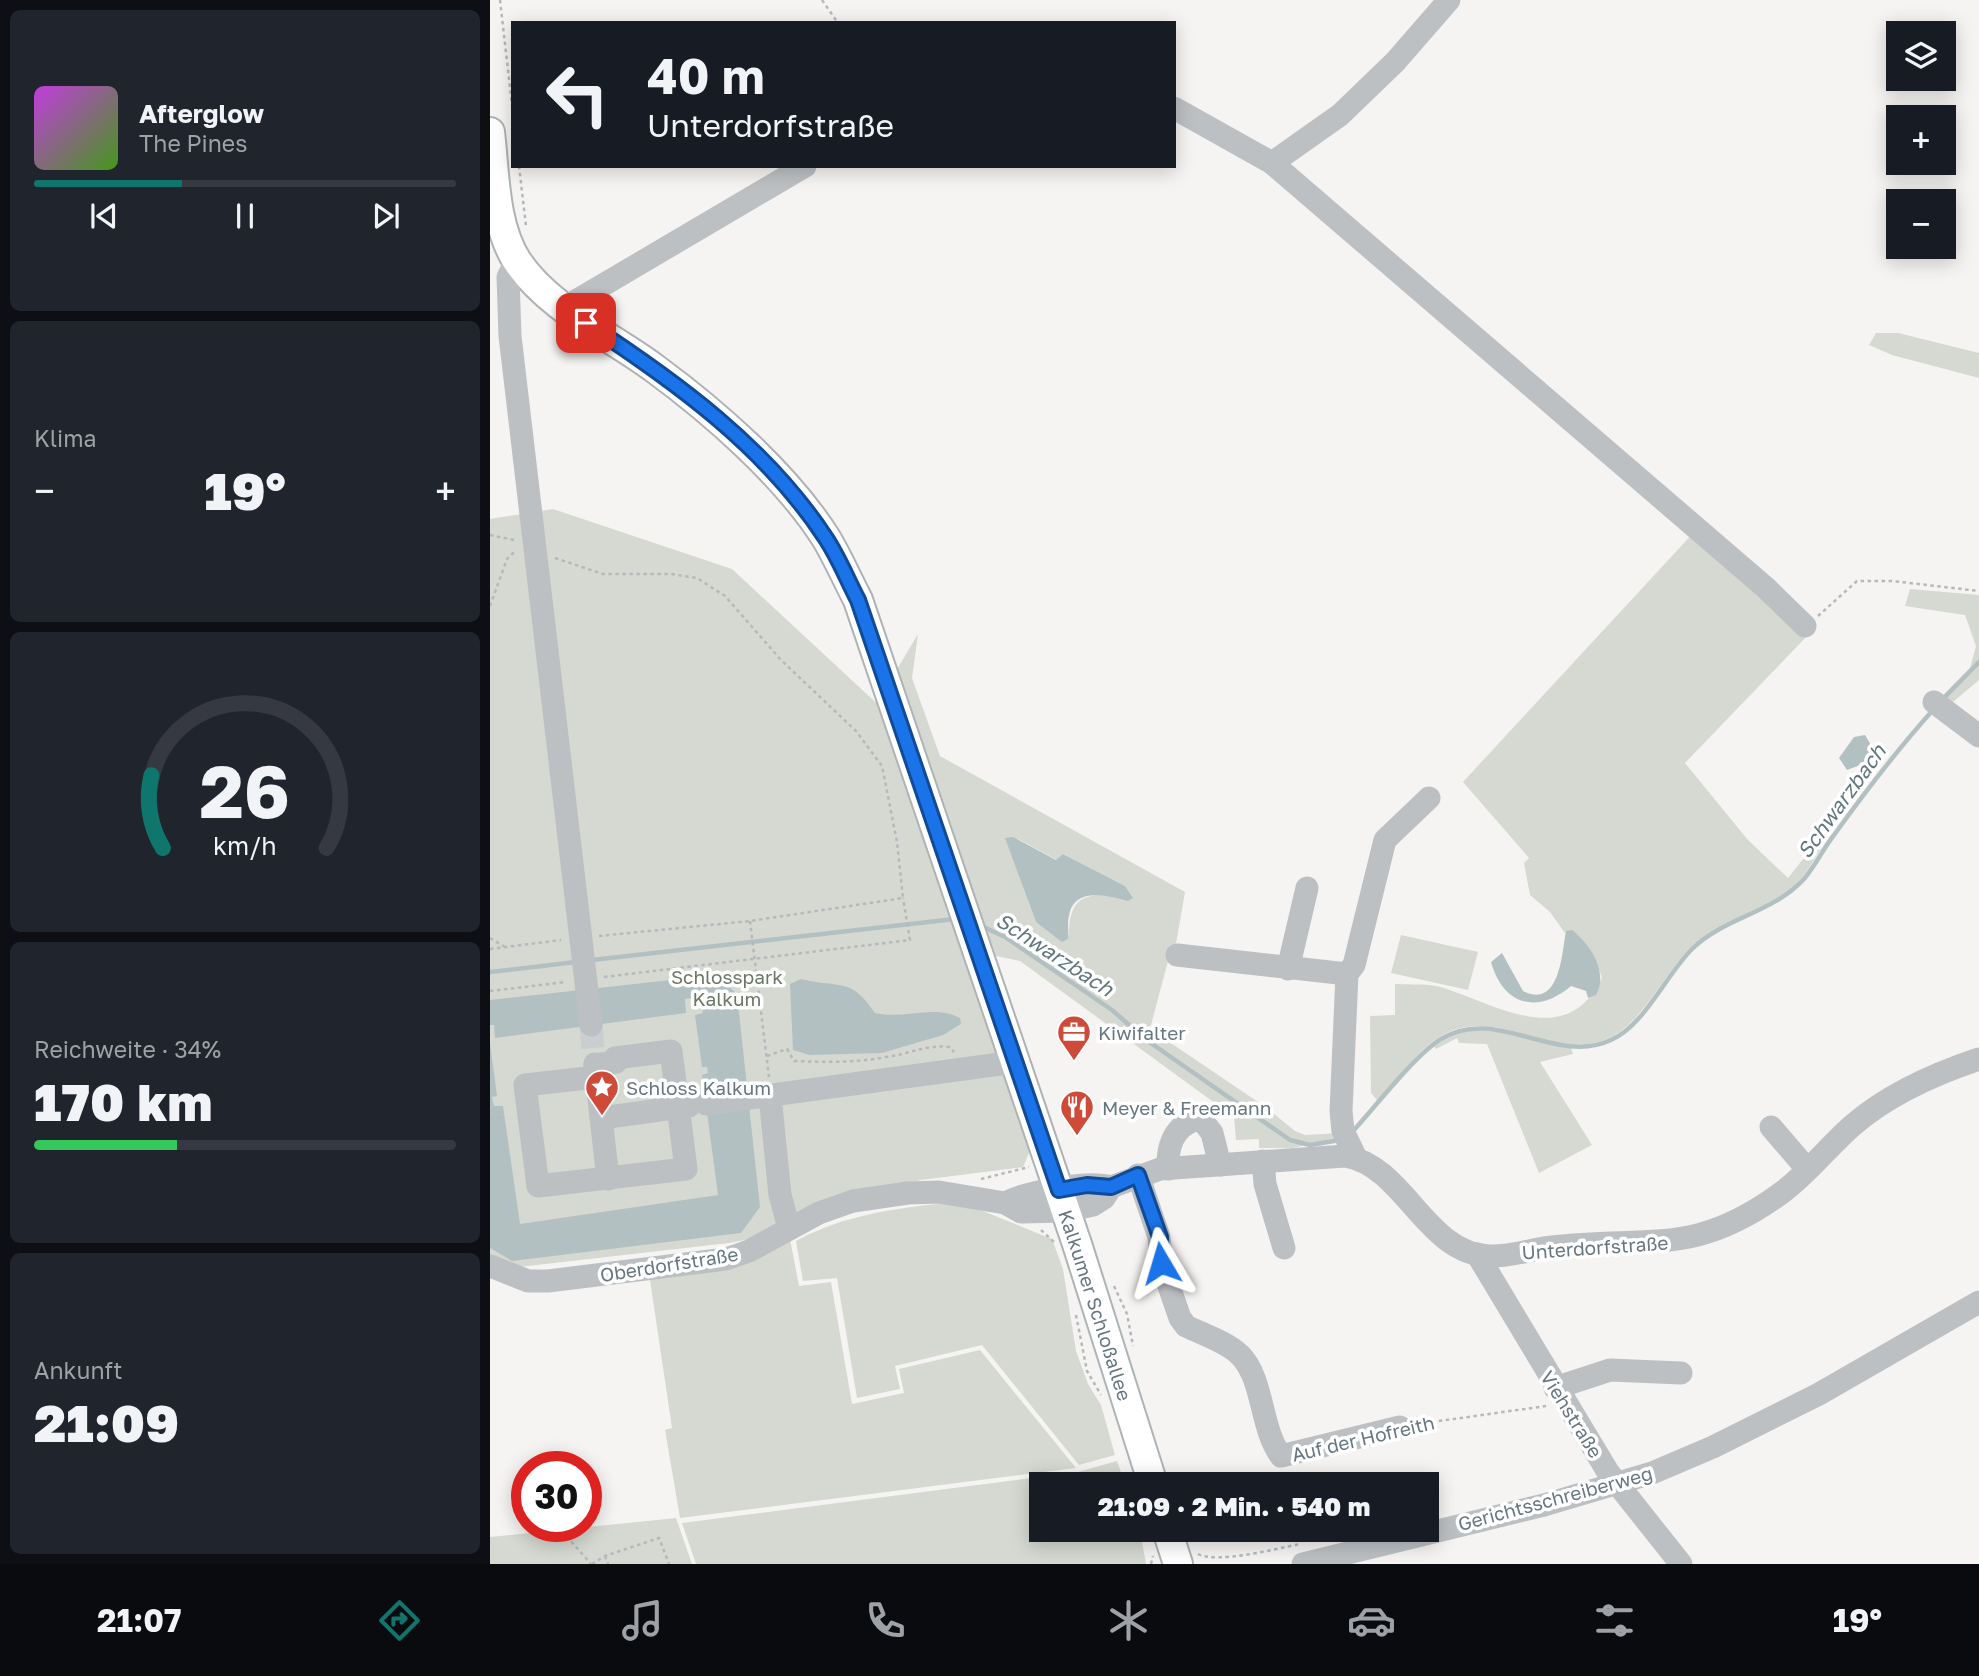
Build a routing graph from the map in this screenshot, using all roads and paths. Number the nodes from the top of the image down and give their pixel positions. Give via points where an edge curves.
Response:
1 (499, 0) edge
2 (822, 0) edge
3 (1449, 0) edge
4 (837, 21) edge
5 (511, 98) edge
6 (1176, 109) edge
7 (490, 132) edge
8 (1272, 163) junction
9 (519, 168) edge
10 (802, 168) edge
11 (523, 249) junction
12 (564, 308) junction
13 (490, 535) edge
14 (536, 550) junction
15 (1979, 591) edge
16 (490, 606) edge
17 (1805, 626) joint
18 (1938, 705) dead end
19 (1979, 736) edge
20 (888, 762) dead end
21 (882, 766) junction
22 (1429, 798) dead end
23 (1307, 888) dead end
24 (903, 898) junction
25 (750, 920) junction
26 (490, 938) edge
27 (506, 947) junction
28 (490, 949) edge
29 (1177, 955) dead end
30 (755, 957) junction
31 (583, 966) junction
32 (1288, 969) junction
33 (1347, 974) junction
34 (490, 991) edge
35 (591, 1025) tunnel mouth
36 (767, 1056) junction
37 (1979, 1059) edge
38 (1015, 1062) junction
39 (595, 1067) junction
40 (962, 1070) junction
41 (770, 1096) junction
42 (691, 1106) junction
43 (504, 1117) dead end
44 (601, 1118) junction
45 (490, 1119) edge
46 (1771, 1127) dead end
47 (1349, 1143) junction
48 (1264, 1161) junction
49 (1220, 1165) junction
50 (1168, 1169) junction
51 (1807, 1169) junction
52 (1138, 1175) junction
53 (608, 1179) junction
54 (1063, 1201) junction
55 (789, 1228) junction
56 (1284, 1248) dead end
57 (1477, 1254) junction
58 (490, 1266) edge
59 (1979, 1302) edge
60 (1681, 1373) dead end
61 (1560, 1396) junction
62 (1401, 1427) joint
63 (1149, 1472) edge
64 (1617, 1484) junction
65 (572, 1542) edge
66 (1168, 1549) edge
67 (1302, 1554) edge
68 (606, 1556) junction
69 (592, 1564) edge
70 (608, 1564) edge
71 (669, 1564) edge
72 (1681, 1564) edge

1 - 5 path
2 - 4 path
3 - 8 street via 1340,115
6 - 8 street
7 - 11 main road, Kalkumer Schloßallee via 503,233
8 - 17 street
9 - 11 path
10 - 12 street
11 - 12 main road, Kalkumer Schloßallee via 536,284
11 - 14 street via 508,277 510,336
12 - 38 main road, Kalkumer Schloßallee via 714,414 771,470 825,537 858,600
13 - 16 path via 522,544 507,559
14 - 21 path via 603,574 684,575 714,587 780,660 856,731
14 - 31 street
15 - 17 path via 1857,581
18 - 19 street
20 - 21 path
21 - 24 path
22 - 33 street via 1385,841 1354,965
23 - 32 street
24 - 25 path
24 - 30 path via 909,940
25 - 30 path
25 - 31 path
26 - 27 path
27 - 28 path
27 - 31 path
29 - 32 street
30 - 31 path
30 - 36 path
31 - 34 path
31 - 35 street
32 - 33 street
33 - 47 street via 1342,1037
36 - 40 path via 787,1049 794,1060 831,1064 887,1057 932,1044 950,1047
36 - 41 path
37 - 51 street, Unterdorfstraße via 1878,1104
38 - 40 street
38 - 54 main road, Kalkumer Schloßallee
39 - 42 street via 616,1062 615,1058 671,1051
39 - 44 street
39 - 53 street via 525,1085 528,1114 538,1186
40 - 41 street
41 - 42 street
41 - 55 street via 780,1195
42 - 44 street
42 - 53 street via 686,1169
43 - 45 path
44 - 53 street
46 - 51 street
47 - 48 street
47 - 57 street, Unterdorfstraße via 1445,1238
48 - 49 street
48 - 56 street via 1265,1184
49 - 50 street
49 - 50 street via 1212,1133 1195,1119 1174,1135
50 - 52 street
51 - 57 street, Unterdorfstraße via 1751,1214 1704,1236 1553,1247 1491,1257
52 - 54 street via 1111,1187 1093,1205
52 - 62 street, Auf der Hofreith via 1146,1224 1160,1237 1155,1266 1168,1302 1186,1326 1240,1355 1261,1403 1271,1443 1281,1456
54 - 55 street, Oberdorfstraße via 1021,1212 1005,1203 964,1194 908,1192 853,1201
54 - 63 main road, Kalkumer Schloßallee
55 - 58 street, Oberdorfstraße via 749,1251 712,1261 548,1281 528,1281
57 - 61 street, Viehstraße
59 - 64 street, Gerichtsschreiberweg via 1746,1432
60 - 61 street via 1610,1370
61 - 62 path, Auf der Hofreith
61 - 64 street, Viehstraße
64 - 67 street, Gerichtsschreiberweg
64 - 72 street, Viehstraße
65 - 69 path
66 - 67 path via 1189,1543 1199,1556 1212,1561
68 - 69 path
68 - 70 path
68 - 71 path via 659,1538

